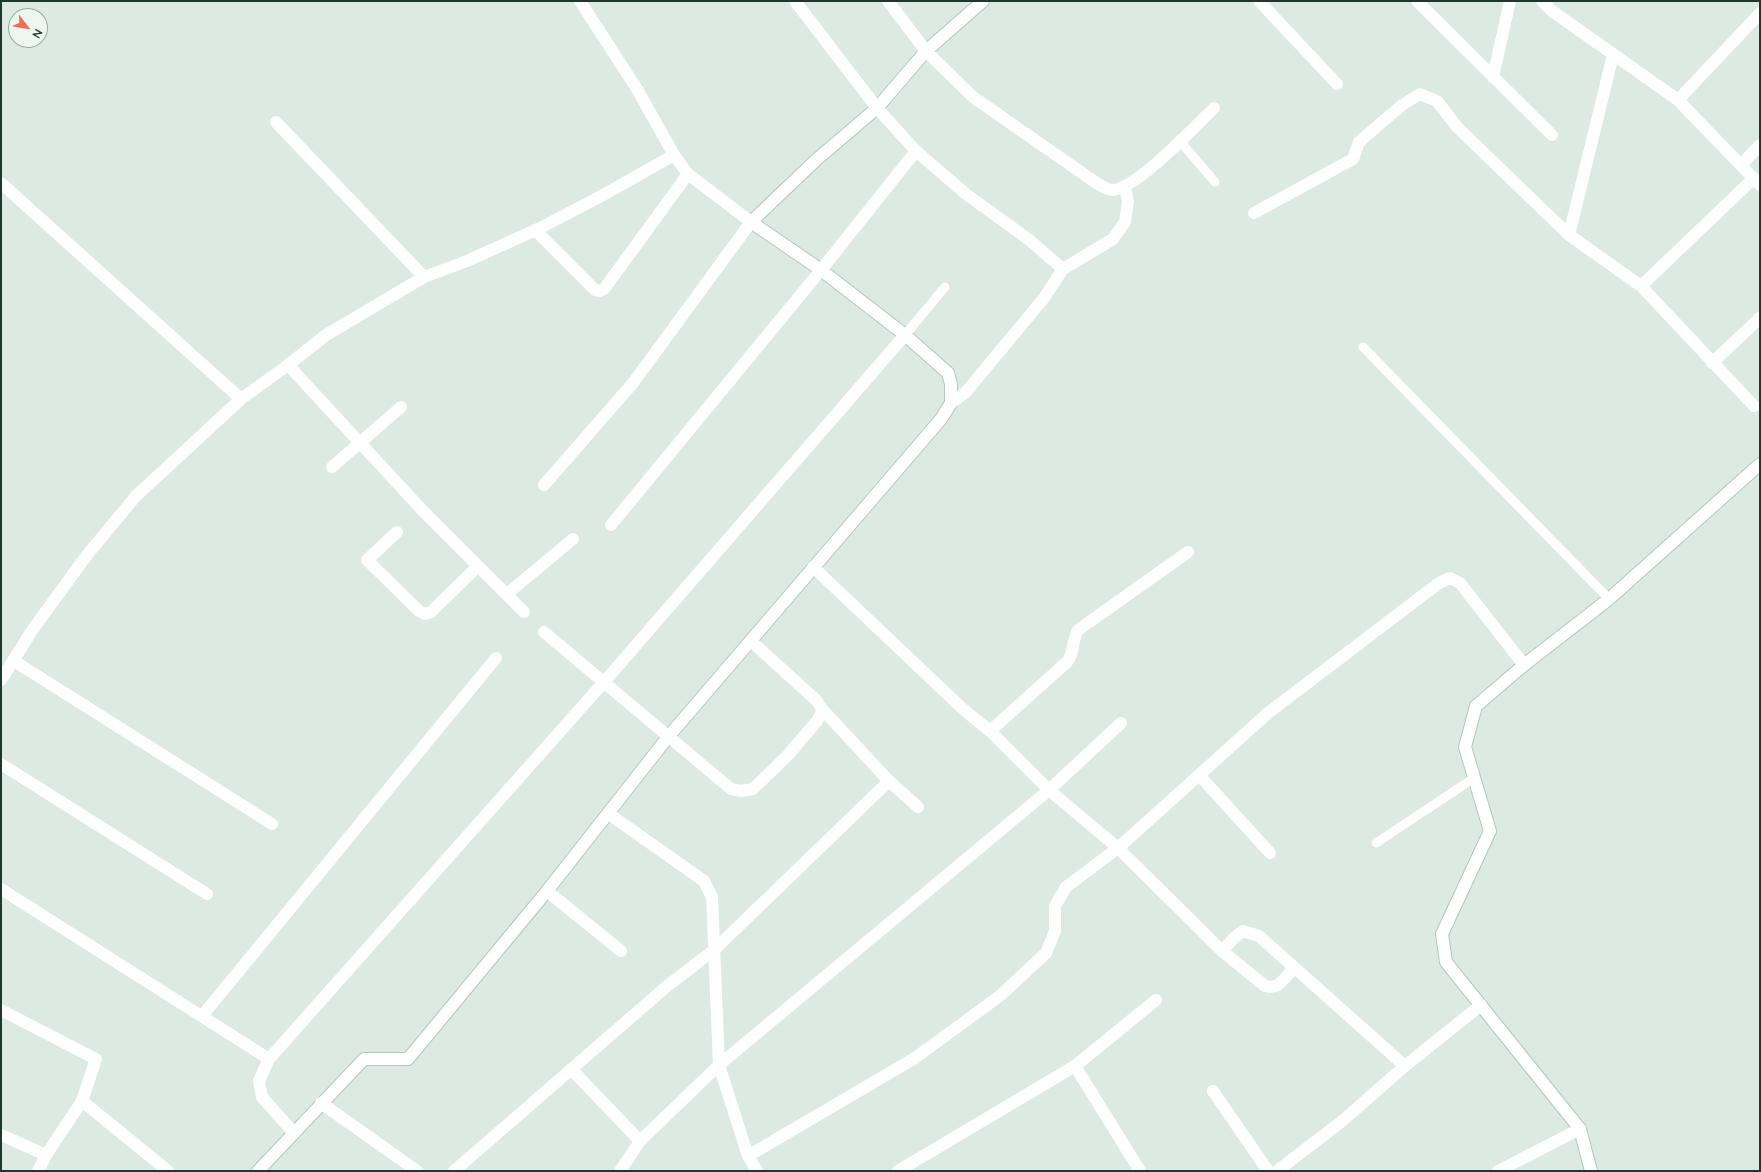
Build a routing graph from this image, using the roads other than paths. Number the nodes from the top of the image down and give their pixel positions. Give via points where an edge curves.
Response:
1 (580, 1) edge
2 (795, 1) edge
3 (888, 1) edge
4 (983, 1) edge
5 (1259, 1) edge
6 (1417, 1) edge
7 (1510, 1) edge
8 (1542, 1) edge
9 (1760, 13) edge
10 (926, 52) junction
11 (1613, 55) junction
12 (1493, 77) junction
13 (1337, 84) dead end
14 (1678, 100) junction
15 (877, 108) junction
16 (1214, 108) dead end
17 (276, 122) dead end
18 (1552, 135) dead end
19 (1179, 140) junction
20 (1760, 145) edge
21 (916, 151) junction
22 (674, 155) junction
23 (1741, 165) junction
24 (688, 174) junction
25 (1215, 182) dead end
26 (1757, 182) edge
27 (1, 183) edge
28 (1125, 187) junction
29 (1254, 213) dead end
30 (751, 222) junction
31 (535, 230) junction
32 (1569, 235) junction
33 (1063, 269) junction
34 (821, 270) junction
35 (424, 277) junction
36 (1641, 286) junction
37 (945, 287) dead end
38 (1760, 318) edge
39 (905, 335) junction
40 (1362, 347) dead end
41 (1712, 363) junction
42 (288, 365) junction
43 (240, 399) junction
44 (951, 403) junction
45 (1754, 406) dead end
46 (401, 407) dead end
47 (361, 443) junction
48 (1760, 464) edge
49 (332, 467) dead end
50 (544, 486) dead end
51 (611, 525) dead end
52 (397, 532) dead end
53 (573, 539) dead end
54 (1188, 552) dead end
55 (478, 566) junction
56 (813, 567) junction
57 (507, 594) junction
58 (1609, 599) junction
59 (524, 612) dead end
60 (544, 632) dead end
61 (751, 641) junction
62 (496, 658) dead end
63 (14, 661) junction
64 (1524, 665) junction
65 (1, 680) edge
66 (604, 682) junction
67 (823, 710) junction
68 (1121, 723) dead end
69 (990, 731) junction
70 (668, 737) junction
71 (1, 764) edge
72 (1199, 775) junction
73 (1474, 778) junction
74 (889, 780) junction
75 (1049, 790) junction
76 (918, 807) dead end
77 (608, 814) junction
78 (272, 824) dead end
79 (1376, 843) dead end
80 (1118, 848) junction
81 (1270, 853) dead end
82 (1, 889) edge
83 (547, 891) junction
84 (207, 894) dead end
85 (714, 950) junction
86 (622, 951) dead end
87 (1222, 951) junction
88 (1294, 967) junction
89 (1156, 1000) dead end
90 (1481, 1005) junction
91 (1, 1010) edge
92 (202, 1016) junction
93 (269, 1059) junction
94 (719, 1066) junction
95 (1075, 1066) junction
96 (1405, 1066) junction
97 (571, 1069) junction
98 (1213, 1091) dead end
99 (82, 1100) junction
100 (321, 1103) junction
101 (1580, 1129) junction
102 (294, 1133) junction
103 (1, 1135) edge
104 (640, 1141) junction
105 (46, 1155) junction
106 (748, 1156) junction
107 (38, 1171) edge
108 (168, 1171) edge
109 (258, 1171) edge
110 (417, 1171) edge
111 (454, 1171) edge
112 (620, 1171) edge
113 (757, 1171) edge
114 (898, 1171) edge
115 (1140, 1171) edge
116 (1268, 1171) edge
117 (1277, 1171) edge
118 (1498, 1171) edge
119 (1591, 1171) edge

1 - 22 street
2 - 15 street
3 - 10 street
4 - 10 street
5 - 13 street
6 - 12 street
7 - 12 street
8 - 11 street
9 - 14 street
10 - 15 street
10 - 28 street via 973,97 1095,182 1110,190
11 - 14 street
11 - 32 street
12 - 18 street
14 - 23 street
15 - 21 street
15 - 30 street via 816,160
16 - 19 street
17 - 35 street
19 - 25 lane
19 - 28 street via 1145,173
20 - 23 street
21 - 33 street via 966,194 1028,239
21 - 34 street
22 - 24 street
22 - 31 street
23 - 26 street
24 - 30 street
24 - 31 street via 600,291 595,290
26 - 36 street
27 - 43 street
28 - 33 street via 1128,201 1124,222 1113,239
29 - 32 street via 1354,159 1359,142 1402,105 1420,94 1437,101 1457,127
30 - 34 street
30 - 50 street via 633,383
31 - 35 street via 467,261
32 - 36 street
33 - 44 street via 1044,298 985,370 966,392
34 - 39 street
34 - 51 street
35 - 42 street via 326,336
36 - 41 street
37 - 39 lane
38 - 41 street
39 - 44 street via 948,373
39 - 66 street
40 - 58 lane
41 - 45 street
42 - 43 street
42 - 47 street
43 - 63 street via 136,496 87,555 33,629
44 - 56 street via 936,425
46 - 47 street
47 - 49 street
47 - 55 street
48 - 58 street
52 - 55 street via 367,560 425,614 431,612
53 - 57 street
54 - 69 street via 1078,630 1073,639 1072,656 1067,662
55 - 57 street
56 - 61 street
56 - 69 street
57 - 59 street
58 - 64 street
60 - 66 street
61 - 67 street via 816,700
61 - 70 street
62 - 92 street
63 - 65 street
63 - 78 street
64 - 72 street via 1460,583 1450,578 1439,583 1268,713
64 - 73 street via 1476,706 1466,747
66 - 70 street
66 - 93 street
67 - 70 street via 817,721 788,755 753,789 731,789
67 - 74 street
68 - 75 street
69 - 75 street
70 - 77 street
71 - 84 street
72 - 80 street
72 - 81 street
73 - 79 lane
73 - 90 street via 1490,831 1442,934 1446,962
74 - 76 street
74 - 85 street
75 - 80 street
75 - 94 street
77 - 83 street
77 - 85 street via 704,881 712,897
80 - 87 street
80 - 106 street via 1066,887 1055,906 1055,931 1046,953 1001,995 915,1058
82 - 92 street
83 - 86 street
83 - 100 street via 408,1059 364,1059
85 - 94 street
85 - 97 street via 666,987
87 - 88 street via 1243,931 1249,932 1268,942
87 - 88 street via 1265,986 1272,988 1278,986
88 - 96 street
89 - 95 street
90 - 96 street
90 - 101 street
91 - 99 street via 96,1059
92 - 93 street
93 - 102 street via 259,1081 262,1097
94 - 104 street
94 - 106 street
95 - 114 street
95 - 115 street
96 - 117 street via 1341,1122
97 - 104 street
97 - 111 street
98 - 116 street
99 - 105 street
99 - 108 street
100 - 102 street
100 - 110 street
101 - 118 street
101 - 119 street
102 - 109 street
103 - 105 street
104 - 112 street
105 - 107 street
106 - 113 street

